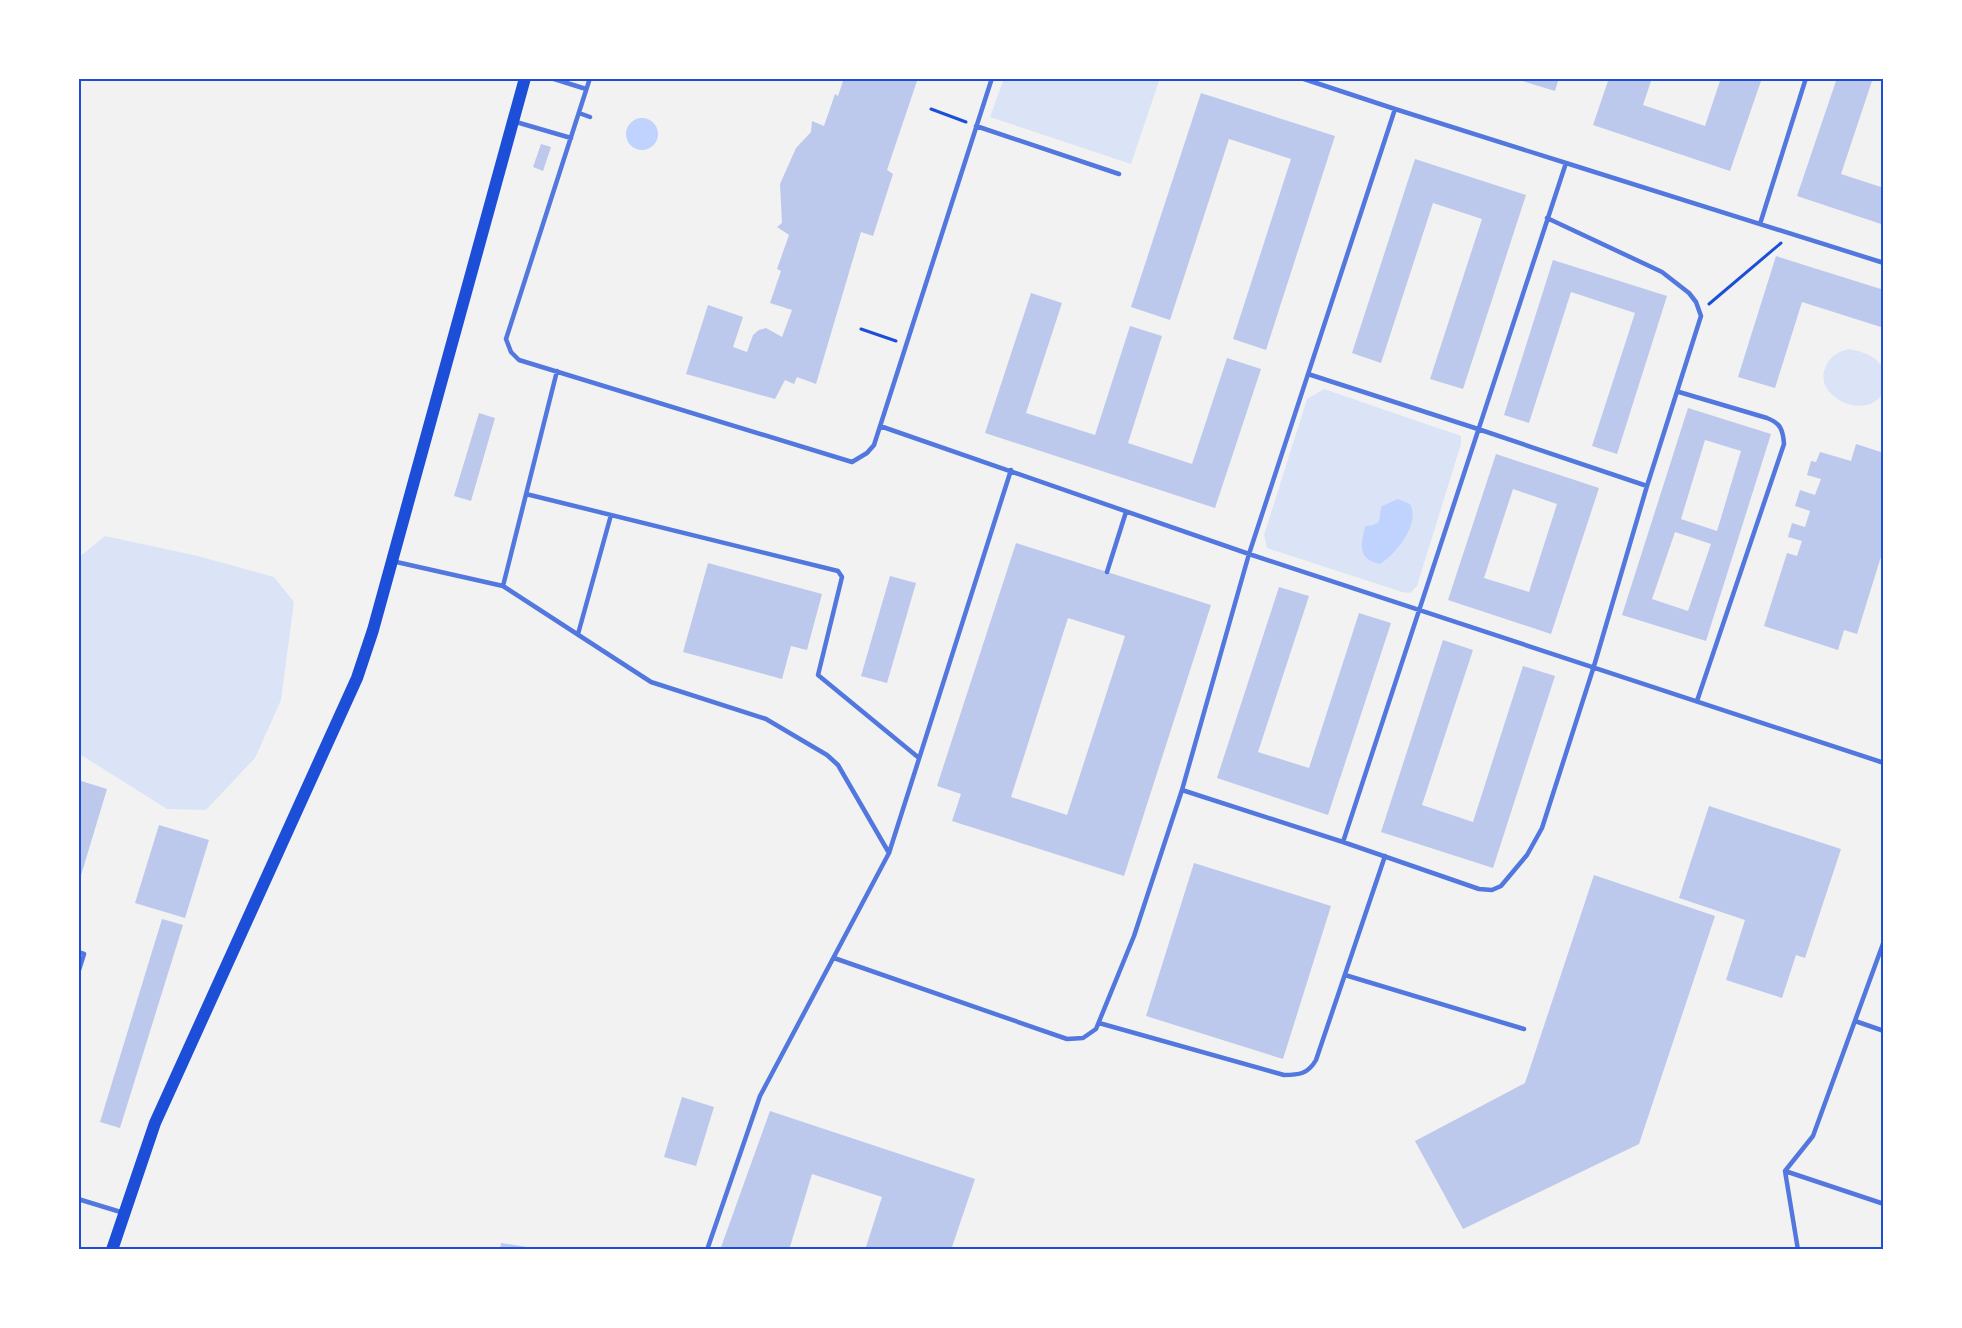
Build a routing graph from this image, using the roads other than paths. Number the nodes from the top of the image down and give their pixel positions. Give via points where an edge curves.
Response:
1 (525, 78) edge
2 (551, 78) edge
3 (590, 78) edge
4 (992, 78) edge
5 (1301, 78) edge
6 (1806, 78) edge
7 (586, 89) junction
8 (1395, 109) junction
9 (579, 114) junction
10 (590, 117) dead end
11 (512, 121) junction
12 (976, 126) junction
13 (571, 138) junction
14 (1566, 162) junction
15 (1119, 174) dead end
16 (1547, 218) junction
17 (1760, 224) junction
18 (1884, 263) edge
19 (557, 371) junction
20 (1308, 374) junction
21 (1679, 392) junction
22 (880, 426) junction
23 (1478, 429) junction
24 (1011, 470) junction
25 (1647, 486) junction
26 (526, 494) junction
27 (1126, 512) junction
28 (611, 515) junction
29 (1249, 554) junction
30 (392, 561) junction
31 (1107, 572) dead end
32 (503, 586) junction
33 (1419, 609) junction
34 (578, 634) junction
35 (1594, 666) junction
36 (1697, 701) junction
37 (919, 758) junction
38 (1884, 763) edge
39 (1182, 790) junction
40 (1343, 842) junction
41 (889, 853) junction
42 (1385, 856) junction
43 (1884, 941) edge
44 (81, 953) edge
45 (834, 958) junction
46 (78, 974) edge
47 (1345, 975) junction
48 (1855, 1022) junction
49 (1099, 1023) junction
50 (1524, 1029) dead end
51 (1884, 1031) edge
52 (1785, 1171) junction
53 (78, 1199) edge
54 (1884, 1204) edge
55 (124, 1213) junction
56 (112, 1250) edge
57 (707, 1250) edge
58 (1798, 1250) edge

1 - 11 main road
2 - 7 lane
3 - 7 lane
4 - 12 lane
5 - 8 lane
6 - 17 lane
7 - 9 lane
8 - 14 lane
8 - 20 lane
9 - 10 lane
9 - 13 lane
11 - 13 lane
11 - 30 main road
12 - 15 lane
12 - 22 lane
13 - 19 lane via 506,339 514,357
14 - 16 lane
14 - 17 lane
16 - 21 lane via 1662,272 1696,302 1701,316
16 - 23 lane
17 - 18 lane
19 - 22 lane via 852,462 874,445
19 - 26 lane
20 - 23 lane
20 - 29 lane
21 - 25 lane
21 - 36 lane via 1776,422 1784,434 1784,444
22 - 24 lane
23 - 25 lane
23 - 33 lane
24 - 27 lane
24 - 37 lane
25 - 35 lane
26 - 28 lane
26 - 32 lane
27 - 29 lane
27 - 31 lane
28 - 34 lane
28 - 37 lane via 838,571 842,577 818,675
29 - 33 lane
29 - 39 lane
30 - 32 lane
30 - 55 main road via 357,678 156,1123
32 - 34 lane
33 - 35 lane
33 - 40 lane
34 - 41 lane via 651,682 766,719 827,755 846,777
35 - 36 lane
35 - 42 lane via 1542,828 1527,855 1501,886 1479,889
36 - 38 lane
37 - 41 lane
39 - 40 lane
39 - 49 lane via 1134,936
40 - 42 lane
41 - 45 lane
42 - 47 lane
43 - 48 lane
44 - 46 lane
45 - 49 lane via 1067,1039 1083,1038
45 - 57 lane via 760,1096
47 - 49 lane via 1316,1060 1303,1073 1284,1075
47 - 50 lane
48 - 51 lane
48 - 52 lane via 1813,1136
52 - 54 lane
52 - 58 lane
53 - 55 lane
55 - 56 main road

